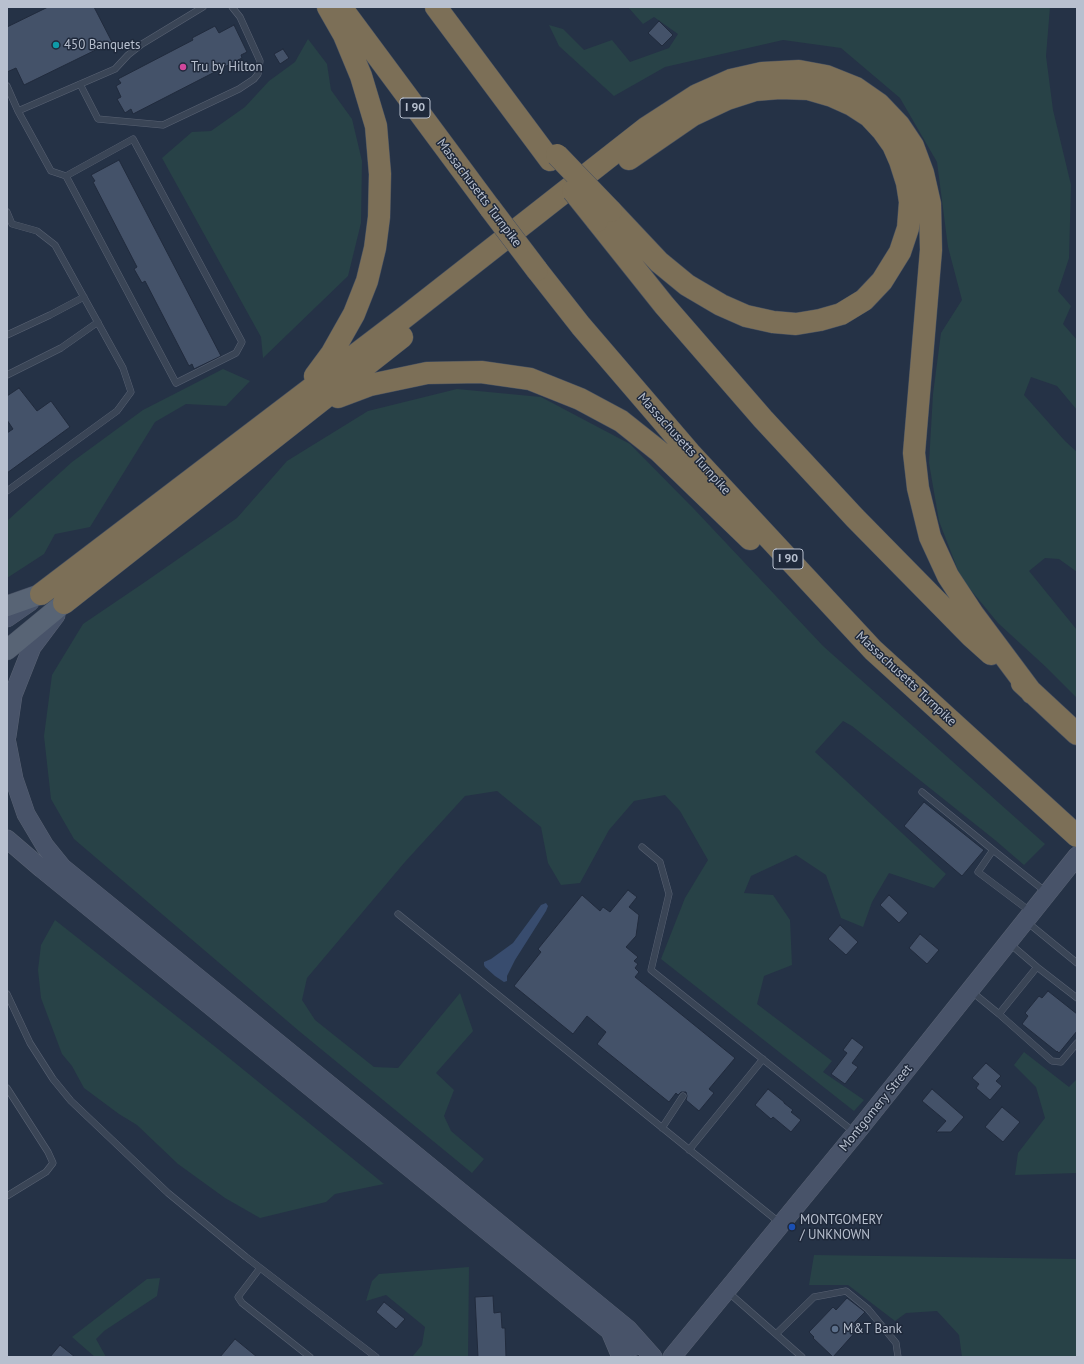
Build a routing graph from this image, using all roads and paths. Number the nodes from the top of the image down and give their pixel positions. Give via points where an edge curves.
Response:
1 (203, 7) edge
2 (232, 7) edge
3 (328, 7) edge
4 (342, 7) edge
5 (436, 7) edge
6 (80, 84) junction
7 (7, 86) edge
8 (18, 111) junction
9 (66, 176) junction
10 (7, 212) edge
11 (604, 216) junction
12 (10, 226) edge
13 (84, 297) junction
14 (98, 322) junction
15 (7, 335) edge
16 (7, 375) edge
17 (310, 400) junction
18 (7, 491) edge
19 (41, 594) junction
20 (64, 603) junction
21 (7, 606) edge
22 (7, 618) edge
23 (7, 650) edge
24 (873, 650) junction
25 (1032, 692) junction
26 (1077, 734) edge
27 (7, 736) edge
28 (7, 743) edge
29 (922, 792) dead end
30 (1070, 830) edge
31 (7, 839) edge
32 (642, 847) dead end
33 (994, 850) junction
34 (1077, 856) edge
35 (1048, 893) junction
36 (398, 914) dead end
37 (1029, 917) junction
38 (1008, 942) junction
39 (1077, 963) edge
40 (1037, 967) junction
41 (970, 990) junction
42 (7, 994) edge
43 (1077, 998) edge
44 (999, 1014) junction
45 (1077, 1043) edge
46 (763, 1059) junction
47 (7, 1088) edge
48 (683, 1096) dead end
49 (662, 1128) junction
50 (856, 1132) junction
51 (689, 1150) junction
52 (7, 1196) edge
53 (781, 1224) junction
54 (260, 1268) junction
55 (726, 1291) junction
56 (610, 1331) junction
57 (776, 1334) junction
58 (310, 1357) edge
59 (376, 1357) edge
60 (621, 1357) edge
61 (647, 1357) edge
62 (653, 1357) edge
63 (672, 1357) edge
64 (802, 1357) edge
65 (898, 1357) edge

1 - 6 lane via 142,44 115,69
2 - 6 lane via 240,17 260,61 258,74 239,89 163,125 98,119
3 - 17 highway via 344,35 361,76 376,126 380,217 376,248 367,281 354,314
4 - 24 highway, Massachusetts Turnpike / I 90, bridge via 490,208 581,326 690,453
5 - 11 highway, bridge via 502,97
6 - 8 lane
7 - 8 lane
8 - 9 lane via 51,171
9 - 9 lane via 133,139 242,342 236,353 176,383
10 - 12 lane
11 - 17 highway via 687,285 721,306 746,316 796,324 841,314 864,300 882,281 900,252 908,228 910,202 907,183 893,145 869,116 852,106 832,96 808,89 755,90 727,99 693,115 638,152 462,289
11 - 25 highway via 664,305 763,419 855,518 971,636
12 - 13 lane via 36,231 55,245
13 - 14 lane
13 - 15 lane
14 - 16 lane via 61,348
14 - 18 lane via 123,368 131,392 117,411
17 - 19 highway
17 - 20 highway
17 - 24 highway via 427,373 481,372 530,379 580,398 621,421 660,452 779,567
17 - 25 highway via 405,317 646,128 697,95 731,80 762,73 799,72 826,76 856,88 878,104 899,126 913,146 923,173 930,204 931,250 914,453 918,488 930,537 960,595
19 - 21 main road
19 - 22 main road
20 - 23 main road
20 - 27 main road via 32,647 13,695
24 - 30 highway, Massachusetts Turnpike / I 90
25 - 26 highway
28 - 62 main road via 14,779 26,814 45,846 62,867 628,1329
29 - 33 lane
31 - 56 main road
32 - 46 lane via 660,862 669,894 651,970
33 - 35 lane
33 - 37 lane via 978,872
34 - 35 main road, Montgomery Street
35 - 37 main road, Montgomery Street
36 - 49 lane
37 - 38 main road, Montgomery Street
37 - 39 lane
38 - 40 lane
38 - 41 main road, Montgomery Street
40 - 43 lane
40 - 44 lane
41 - 44 lane
41 - 50 main road, Montgomery Street
42 - 54 lane via 30,1043 53,1079 71,1100 168,1193
44 - 45 lane via 1052,1061 1061,1062
46 - 50 lane
46 - 51 lane
47 - 52 lane via 53,1163 46,1172
48 - 49 lane
49 - 51 lane
50 - 53 main road, Montgomery Street
51 - 53 lane
53 - 55 main road, Montgomery Street
54 - 58 lane via 238,1297 242,1304
54 - 59 lane
55 - 57 lane
55 - 63 main road, Montgomery Street
56 - 60 main road
56 - 61 main road
57 - 64 lane
57 - 65 lane via 814,1297 846,1291 868,1309 896,1343

